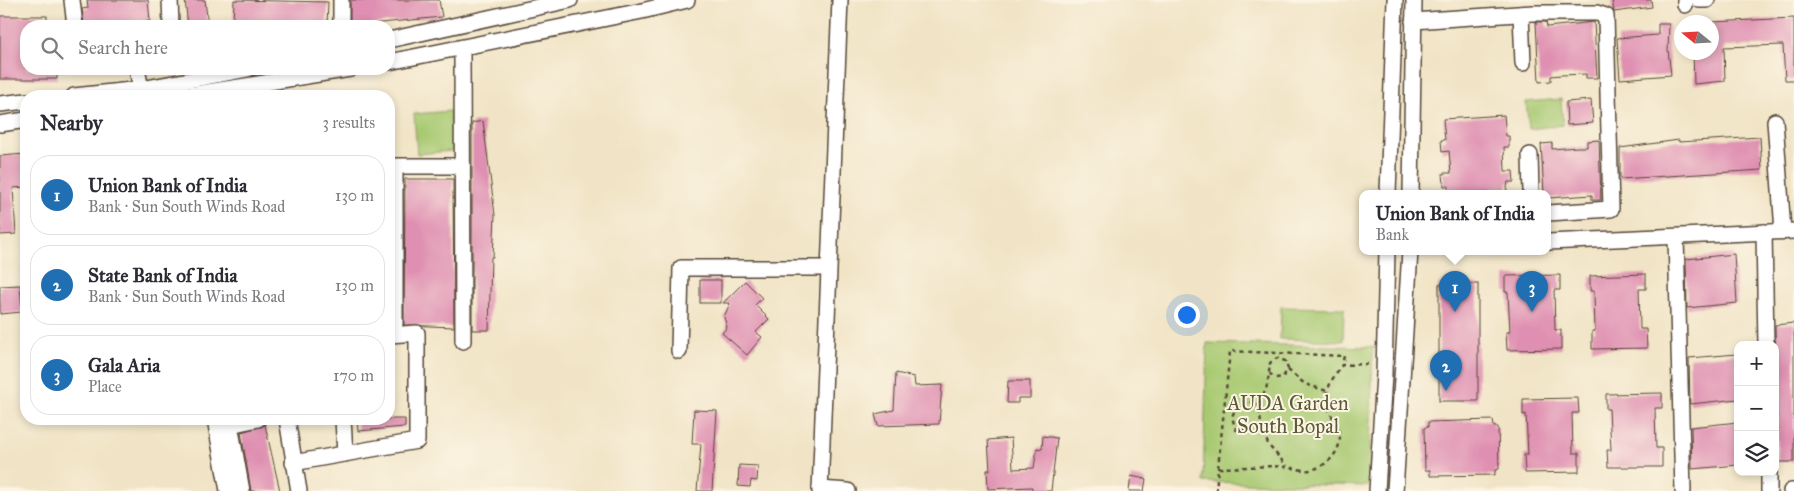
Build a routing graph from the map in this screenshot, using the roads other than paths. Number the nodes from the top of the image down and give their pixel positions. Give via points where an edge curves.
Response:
1 (72, 0) edge
2 (170, 0) edge
3 (341, 0) edge
4 (570, 0) edge
5 (687, 0) edge
6 (840, 0) edge
7 (1395, 0) edge
8 (1414, 0) edge
9 (1707, 0) edge
10 (1690, 2) edge
11 (1521, 14) junction
12 (74, 20) edge
13 (172, 20) edge
14 (341, 20) edge
15 (1413, 21) junction
16 (395, 39) edge
17 (462, 48) junction
18 (395, 61) edge
19 (1523, 62) dead end
20 (138, 75) edge
21 (216, 75) edge
22 (324, 75) edge
23 (142, 89) junction
24 (132, 90) edge
25 (259, 90) edge
26 (20, 102) edge
27 (0, 104) edge
28 (20, 121) edge
29 (1775, 121) dead end
30 (0, 124) edge
31 (1530, 156) dead end
32 (395, 166) edge
33 (462, 166) junction
34 (1794, 186) edge
35 (1388, 190) edge
36 (1411, 190) edge
37 (1532, 190) edge
38 (1551, 213) edge
39 (1788, 231) edge
40 (1764, 232) junction
41 (1676, 238) junction
42 (1551, 242) edge
43 (1387, 255) edge
44 (1410, 255) edge
45 (828, 268) junction
46 (395, 330) edge
47 (1766, 341) edge
48 (463, 342) dead end
49 (679, 351) dead end
50 (217, 425) edge
51 (230, 425) edge
52 (288, 425) edge
53 (343, 425) edge
54 (345, 454) junction
55 (293, 463) junction
56 (1769, 476) edge
57 (820, 490) edge
58 (228, 491) edge
59 (242, 491) edge
60 (299, 491) edge
61 (848, 491) edge
62 (1377, 491) edge
63 (1395, 491) edge
64 (1683, 491) edge
65 (1769, 491) edge

1 - 12 street
2 - 13 street
3 - 14 street
4 - 16 street
5 - 17 street
6 - 45 street
7 - 35 street
8 - 15 street
9 - 10 street
11 - 15 street
11 - 19 street
11 - 38 street via 1597,13 1606,16 1610,209
15 - 36 street
17 - 18 street
17 - 33 street
20 - 23 street
21 - 23 street
22 - 25 street
23 - 24 street
26 - 27 street
28 - 30 street
29 - 39 street
31 - 37 street
32 - 33 street
33 - 48 street
34 - 39 street via 1786,188 1785,194
39 - 40 street
40 - 41 street
40 - 47 street
41 - 42 street
41 - 64 street
43 - 62 street
44 - 63 street
45 - 49 street via 681,268
45 - 57 street
46 - 54 street via 417,333 416,441
50 - 58 street
51 - 59 street
52 - 55 street
53 - 54 street
54 - 55 street
55 - 60 street
56 - 65 street
57 - 61 street

